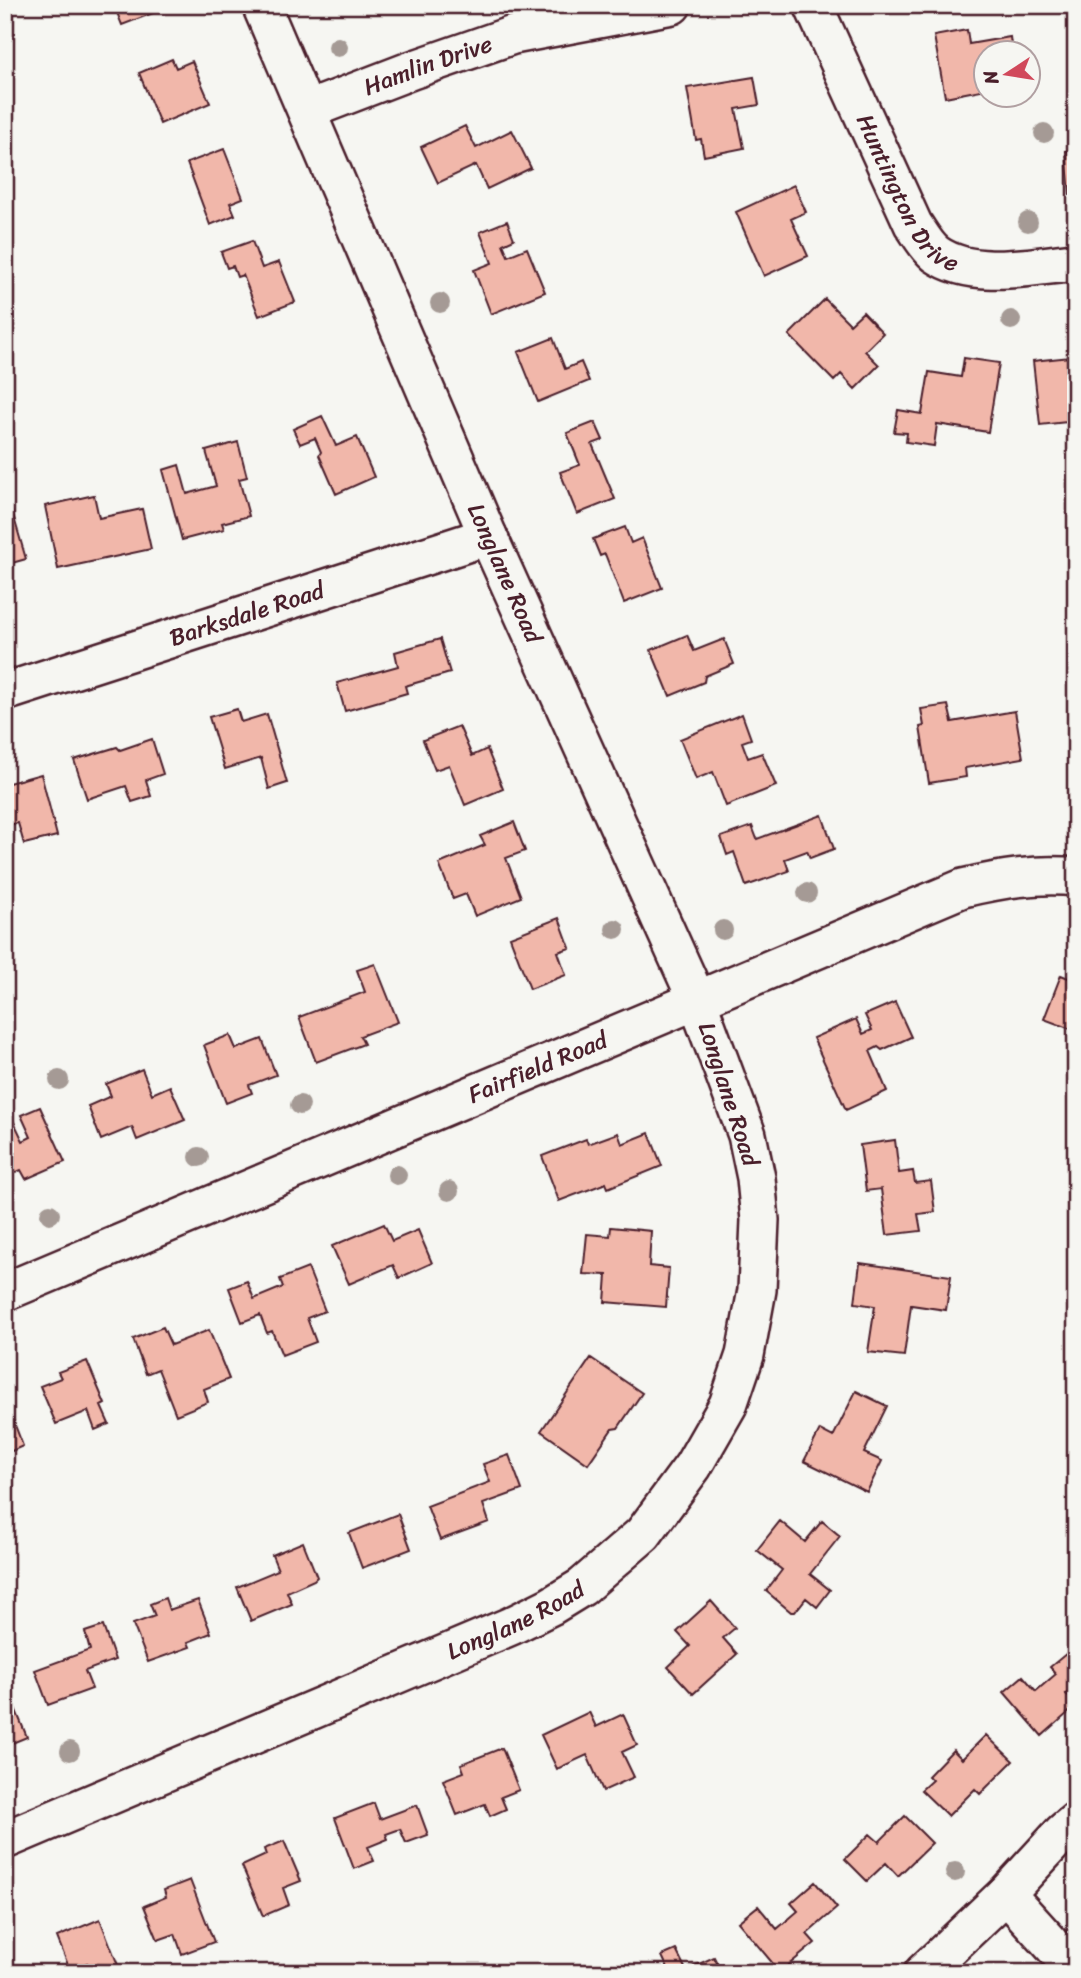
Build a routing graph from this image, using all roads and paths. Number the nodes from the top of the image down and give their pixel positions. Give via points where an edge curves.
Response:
1 (261, 5) edge
2 (672, 5) edge
3 (813, 5) edge
4 (308, 110) junction
5 (1076, 261) edge
6 (488, 536) junction
7 (5, 692) edge
8 (1076, 877) edge
9 (697, 1000) junction
10 (5, 1292) edge
11 (1076, 1821) edge
12 (5, 1840) edge
13 (1006, 1894) junction
14 (1076, 1971) edge
15 (923, 1973) edge

1 - 4 street, Longlane Road
2 - 4 street, Hamlin Drive via 513,35
3 - 5 street, Huntington Drive via 913,223 936,254 951,262 994,270
4 - 6 street, Longlane Road
6 - 7 street, Barksdale Road
6 - 9 street, Longlane Road
8 - 9 street, Fairfield Road via 1013,878 963,888
9 - 10 street, Fairfield Road
9 - 12 street, Longlane Road via 747,1135 756,1178 760,1220 757,1290 745,1354 728,1405 693,1466 643,1534 582,1587 511,1626
11 - 13 street
13 - 14 street
13 - 15 street

